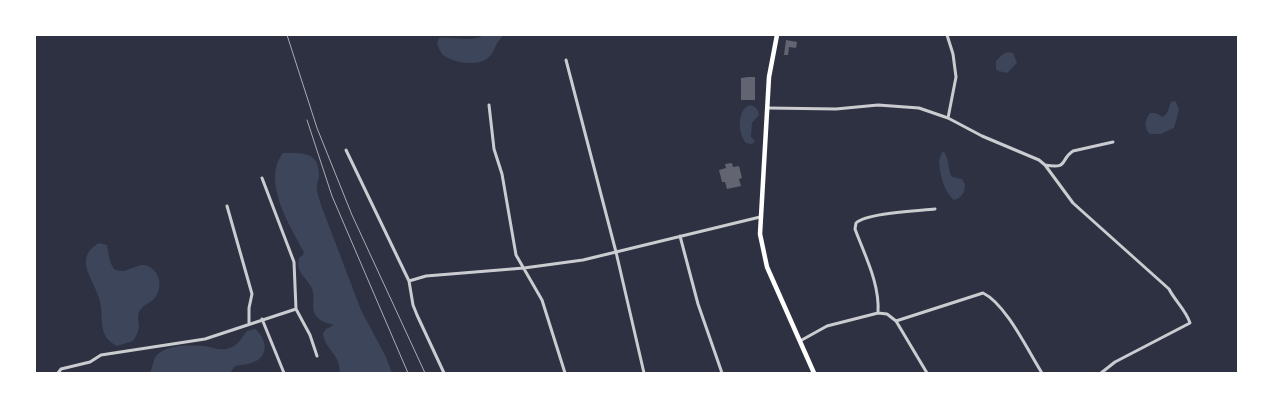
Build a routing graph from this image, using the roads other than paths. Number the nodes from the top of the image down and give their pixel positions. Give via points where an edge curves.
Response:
1 (777, 35) edge
2 (947, 35) edge
3 (566, 60) dead end
4 (489, 105) dead end
5 (768, 108) junction
6 (948, 118) junction
7 (1113, 142) dead end
8 (346, 150) dead end
9 (1044, 165) junction
10 (262, 178) dead end
11 (227, 206) dead end
12 (935, 209) dead end
13 (760, 217) junction
14 (680, 236) junction
15 (616, 252) junction
16 (524, 268) junction
17 (409, 281) junction
18 (296, 309) junction
19 (878, 314) junction
20 (262, 319) junction
21 (896, 320) junction
22 (249, 323) junction
23 (799, 341) junction
24 (317, 356) dead end
25 (58, 373) edge
26 (284, 373) edge
27 (444, 373) edge
28 (565, 373) edge
29 (644, 373) edge
30 (722, 373) edge
31 (814, 373) edge
32 (927, 373) edge
33 (1042, 373) edge
34 (1101, 373) edge

1 - 5 main road via 769,77
2 - 6 street via 956,78
3 - 15 street
4 - 16 street via 494,149 502,174 516,255
5 - 6 street via 901,106 919,108
5 - 13 main road
6 - 9 street
7 - 9 street via 1073,151 1062,165 1056,167
8 - 17 street
9 - 34 street via 1073,203 1169,289 1190,323 1115,362
10 - 18 street via 294,262
11 - 22 street via 252,294
12 - 19 street via 887,214 856,223 855,229 876,286
13 - 14 street
13 - 23 main road via 767,267
14 - 15 street
14 - 30 street via 698,304
15 - 16 street
15 - 29 street
16 - 17 street via 426,276
16 - 28 street via 542,300
17 - 27 street via 413,305
18 - 20 street
18 - 24 street
19 - 21 street via 887,314
19 - 23 street via 827,326
20 - 22 street
20 - 26 street
21 - 32 street
21 - 33 street via 983,294 1002,309
22 - 25 street via 205,339 101,355 90,362 61,369
23 - 31 main road

